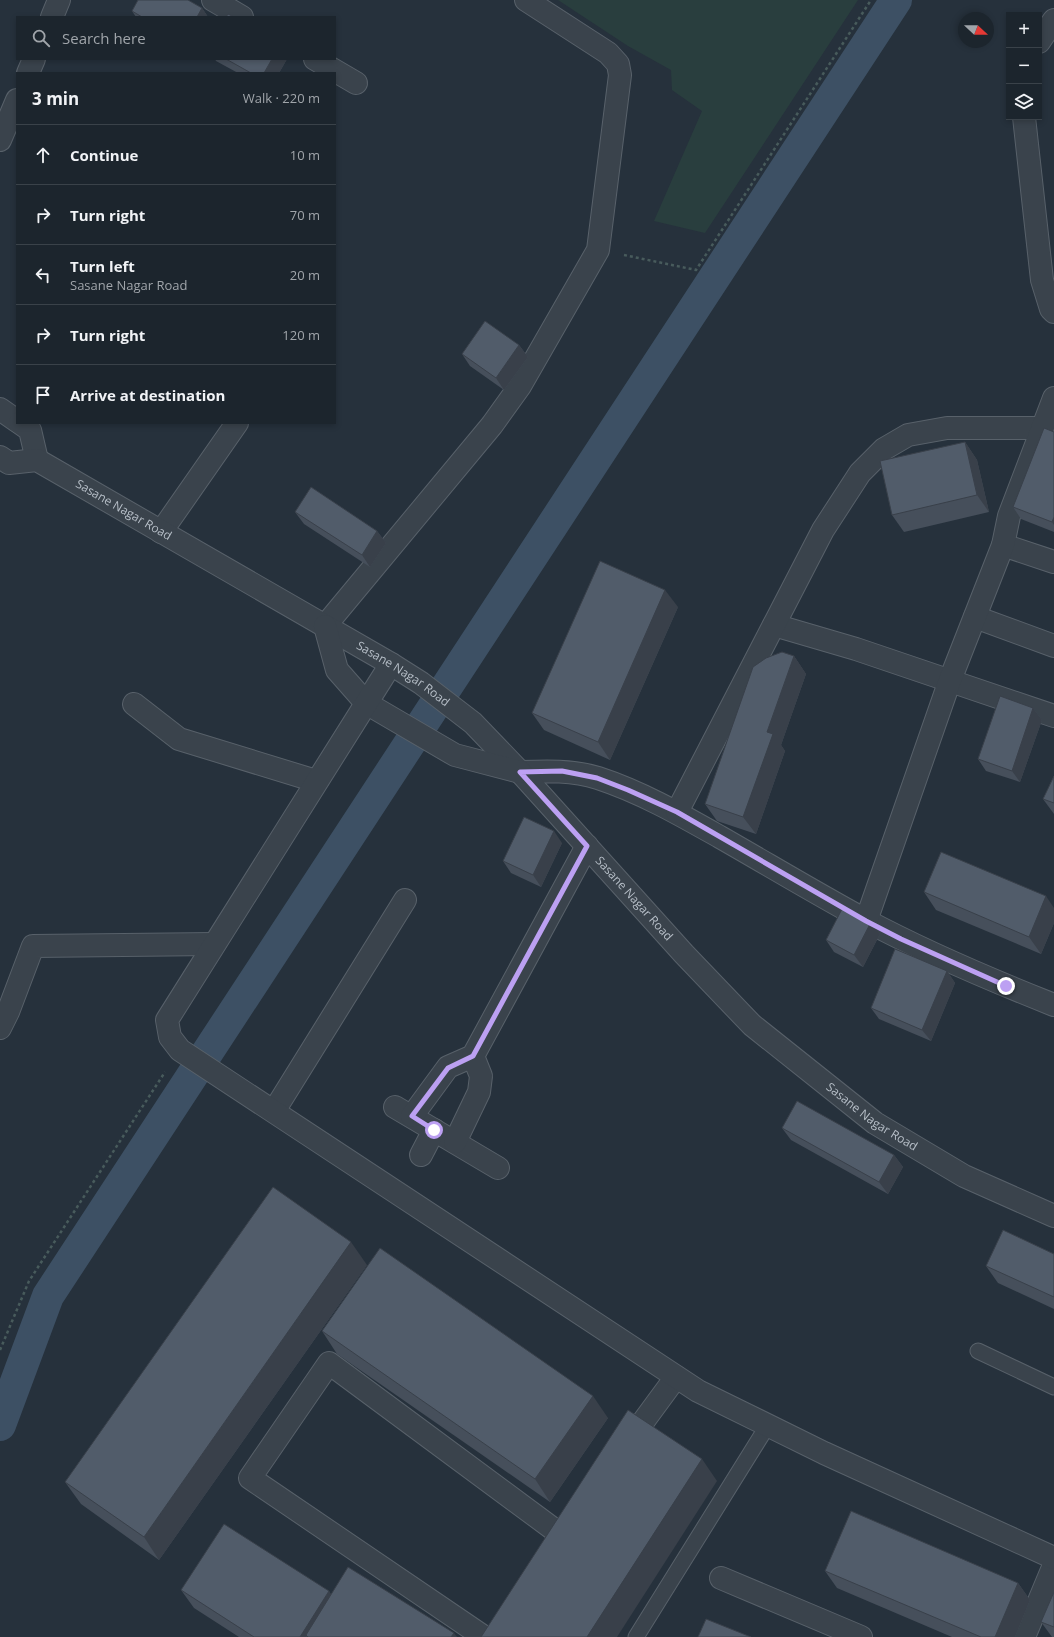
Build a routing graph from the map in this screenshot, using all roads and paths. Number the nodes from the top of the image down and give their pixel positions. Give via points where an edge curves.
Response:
1 (59, 0) edge
2 (212, 0) edge
3 (526, 0) edge
4 (872, 0) edge
5 (52, 16) edge
6 (240, 16) edge
7 (1054, 20) edge
8 (1042, 38) edge
9 (34, 60) edge
10 (317, 60) edge
11 (28, 72) edge
12 (356, 83) dead end
13 (16, 102) edge
14 (1024, 120) edge
15 (0, 140) edge
16 (598, 250) junction
17 (1054, 312) edge
18 (1054, 398) edge
19 (0, 409) edge
20 (16, 420) edge
21 (21, 424) edge
22 (236, 424) edge
23 (1042, 428) junction
24 (0, 457) edge
25 (37, 460) junction
26 (161, 532) junction
27 (1003, 545) junction
28 (1054, 562) edge
29 (975, 617) junction
30 (774, 624) junction
31 (325, 626) junction
32 (1054, 646) edge
33 (391, 664) junction
34 (950, 680) junction
35 (366, 703) junction
36 (134, 704) dead end
37 (1054, 716) edge
38 (520, 772) junction
39 (316, 781) junction
40 (677, 812) junction
41 (587, 846) junction
42 (405, 900) dead end
43 (866, 921) junction
44 (214, 944) junction
45 (1054, 1005) edge
46 (0, 1028) edge
47 (180, 1050) junction
48 (473, 1056) junction
49 (274, 1111) junction
50 (434, 1130) junction
51 (455, 1142) junction
52 (421, 1155) dead end
53 (498, 1168) dead end
54 (1054, 1216) edge
55 (0, 1350) edge
56 (978, 1351) dead end
57 (676, 1377) junction
58 (1054, 1387) edge
59 (768, 1425) junction
60 (616, 1458) edge
61 (546, 1553) edge
62 (1054, 1558) edge
63 (1054, 1565) edge
64 (721, 1578) dead end
65 (489, 1633) edge
66 (636, 1637) edge
67 (861, 1637) edge
68 (1024, 1637) edge

1 - 5 street
2 - 6 street
3 - 16 street via 608,53 618,64 620,75
4 - 16 path via 696,270
7 - 8 street
9 - 11 street
10 - 12 street
13 - 15 street
14 - 17 street via 1042,280
16 - 31 street via 520,386 496,419
18 - 23 street
19 - 20 street
21 - 25 street via 30,430
22 - 26 street
23 - 27 street via 1009,516
23 - 30 street via 948,428 908,435 884,449 860,473 823,530
24 - 25 street via 9,463
25 - 26 street, Sasane Nagar Road
26 - 31 street, Sasane Nagar Road
27 - 28 street
27 - 29 street
29 - 32 street
29 - 34 street
30 - 34 street
30 - 40 street
31 - 33 street, Sasane Nagar Road
31 - 35 street via 337,670
33 - 35 street
33 - 38 street, Sasane Nagar Road via 421,683 473,723
34 - 37 street
34 - 43 street
35 - 38 street via 455,755
35 - 39 street
36 - 39 street via 179,739
38 - 40 street via 562,771 597,778
38 - 41 street, Sasane Nagar Road
39 - 44 street
40 - 43 street
41 - 48 street
41 - 54 street, Sasane Nagar Road via 752,1025 869,1118 964,1176
42 - 49 street
43 - 45 street via 1006,986
44 - 46 street via 33,946
44 - 47 street via 167,1020 170,1037
47 - 49 street
47 - 55 path via 29,1281
48 - 50 street via 448,1068 404,1112
48 - 51 street via 481,1076 479,1092
49 - 57 street
50 - 51 street
50 - 52 street
51 - 53 street
56 - 58 lane
57 - 59 street via 698,1391
57 - 60 street
59 - 62 street
59 - 66 lane
61 - 65 street via 565,1527 329,1363 250,1478
63 - 68 street
64 - 67 street

